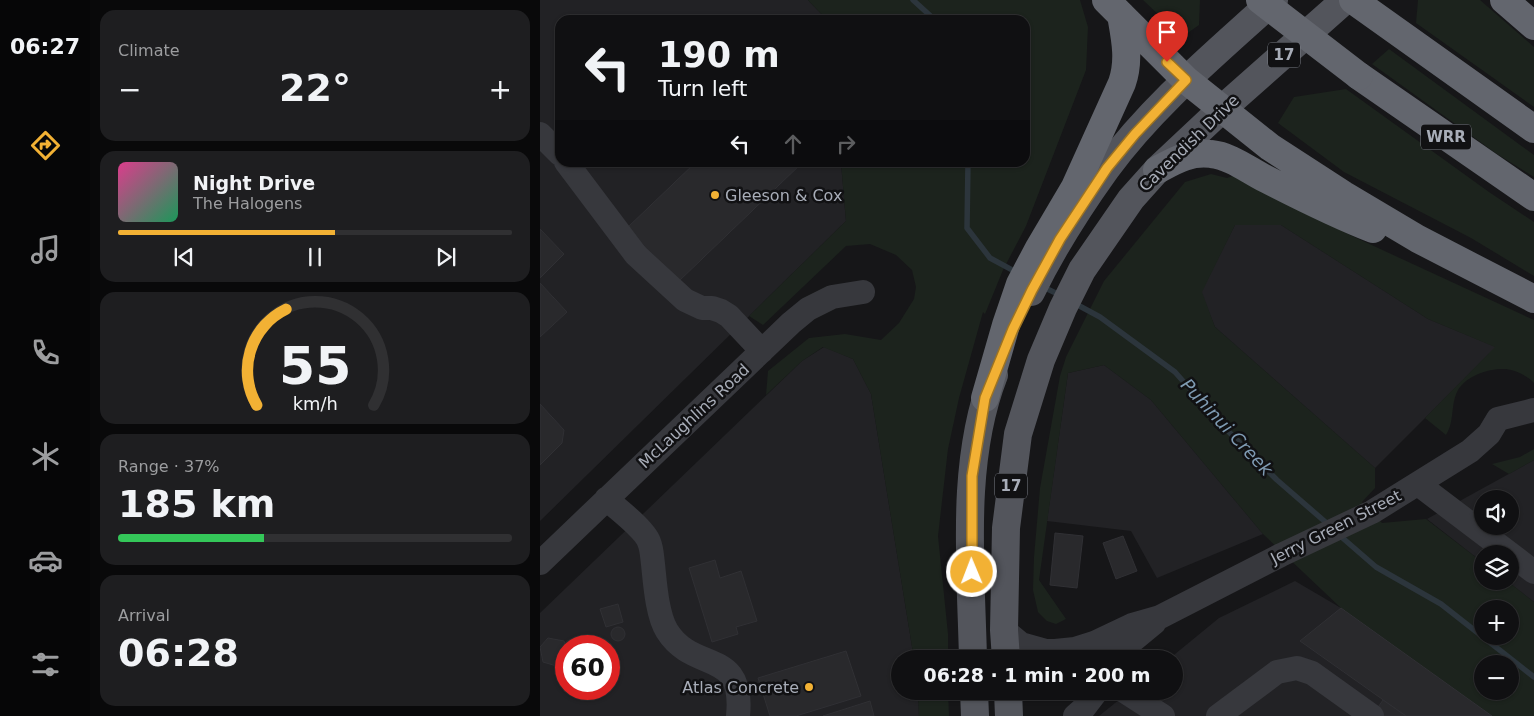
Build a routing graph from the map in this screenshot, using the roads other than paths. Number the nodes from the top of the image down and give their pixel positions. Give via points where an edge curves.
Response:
1 (1260, 0) edge
2 (1274, 0) edge
3 (1344, 0) edge
4 (1353, 0) edge
5 (1504, 0) edge
6 (1114, 7) edge
7 (1534, 26) edge
8 (1186, 80) junction
9 (1222, 109) junction
10 (1534, 129) edge
11 (540, 134) edge
12 (555, 149) edge
13 (570, 167) edge
14 (1157, 170) junction
15 (1534, 197) edge
16 (1418, 239) junction
17 (1045, 251) junction
18 (863, 292) dead end
19 (1534, 299) edge
20 (762, 351) junction
21 (985, 398) joint
22 (1534, 410) edge
23 (1418, 484) junction
24 (606, 499) junction
25 (540, 563) edge
26 (1534, 572) edge
27 (1160, 617) junction
28 (1004, 630) junction
29 (974, 650) edge
30 (1005, 650) edge
31 (1036, 650) edge
32 (1065, 650) edge
33 (1124, 650) edge
34 (974, 700) edge
35 (1008, 700) edge
36 (1138, 700) edge
37 (738, 716) edge
38 (975, 716) edge
39 (1009, 716) edge
40 (1164, 716) edge
41 (1218, 716) edge
42 (1372, 716) edge

1 - 15 highway, WRR, bridge via 1359,76
2 - 8 main road
3 - 9 main road, Cavendish Drive / 17
4 - 10 highway
5 - 7 highway
6 - 8 highway
6 - 17 highway via 1127,56 1126,70
8 - 9 highway
8 - 17 main road via 1135,134 1069,224
9 - 14 main road, Cavendish Drive / 17
9 - 16 highway via 1300,168
11 - 12 street
13 - 20 street via 636,255 685,300 730,316
14 - 16 highway via 1189,155 1209,153 1222,156 1356,223 1391,236
14 - 28 main road, Cavendish Drive / 17 via 1131,199 1082,270 1046,346 1018,434 1006,528
16 - 19 highway
17 - 21 highway via 1020,284
18 - 20 street, McLaughlins Road via 832,298 808,309
20 - 24 street, McLaughlins Road
21 - 29 main road, 17 via 972,476
22 - 23 street, Jerry Green Street via 1498,419 1480,442
23 - 26 street
23 - 27 street, Jerry Green Street via 1372,512
24 - 25 street, McLaughlins Road
24 - 37 street via 650,542 662,618 667,630 678,645 730,673 737,684
27 - 32 street, Jerry Green Street via 1132,625 1094,643
27 - 33 street, Jerry Green Street
28 - 30 main road, 17
28 - 31 street, Jerry Green Street via 1021,644
34 - 38 main road
35 - 39 main road
36 - 40 street
41 - 42 street via 1277,672 1297,668 1312,673

